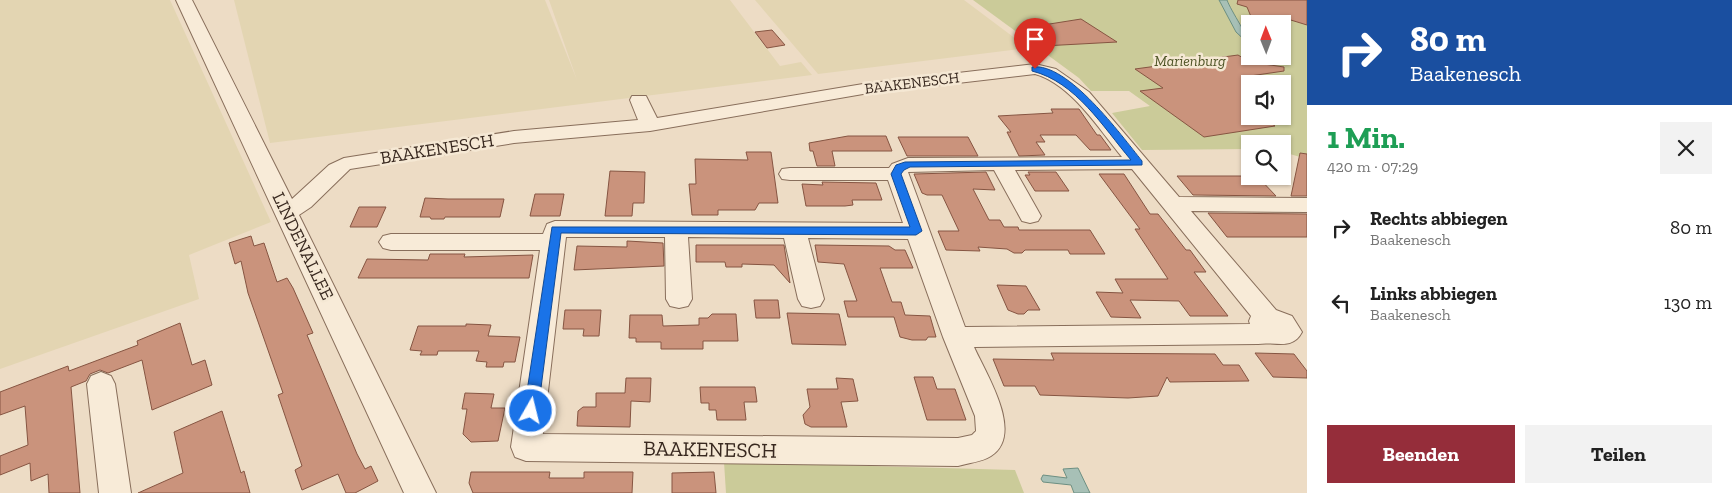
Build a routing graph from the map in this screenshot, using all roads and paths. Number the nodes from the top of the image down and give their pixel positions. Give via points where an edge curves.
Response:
1 (184, 0) edge
2 (639, 100) dead end
3 (650, 125) junction
4 (1001, 163) junction
5 (1139, 163) junction
6 (790, 174) dead end
7 (896, 174) junction
8 (1173, 204) junction
9 (1307, 206) edge
10 (287, 212) junction
11 (1030, 216) dead end
12 (676, 230) junction
13 (794, 230) junction
14 (916, 231) junction
15 (391, 242) dead end
16 (554, 242) junction
17 (679, 299) dead end
18 (811, 299) dead end
19 (1283, 329) edge
20 (956, 337) junction
21 (101, 384) dead end
22 (115, 493) edge
23 (420, 493) edge

1 - 10 street, LINDENALLEE
2 - 3 street
3 - 5 street, BAAKENESCH via 863,89 1035,69 1050,73 1082,96
3 - 10 street, BAAKENESCH via 514,137 343,158 302,205
4 - 5 street
4 - 7 street via 920,162 900,168
4 - 11 street
5 - 8 street, BAAKENESCH
6 - 7 street
7 - 14 street, BAAKENESCH
8 - 9 street
8 - 19 street, BAAKENESCH
10 - 23 street, LINDENALLEE
12 - 13 street
12 - 16 street via 556,229
12 - 17 street
13 - 14 street
13 - 18 street
14 - 20 street, BAAKENESCH
15 - 16 street
16 - 20 street, BAAKENESCH via 526,447 958,452 981,446 991,435 990,416
19 - 20 street, BAAKENESCH via 1258,334
21 - 22 street

